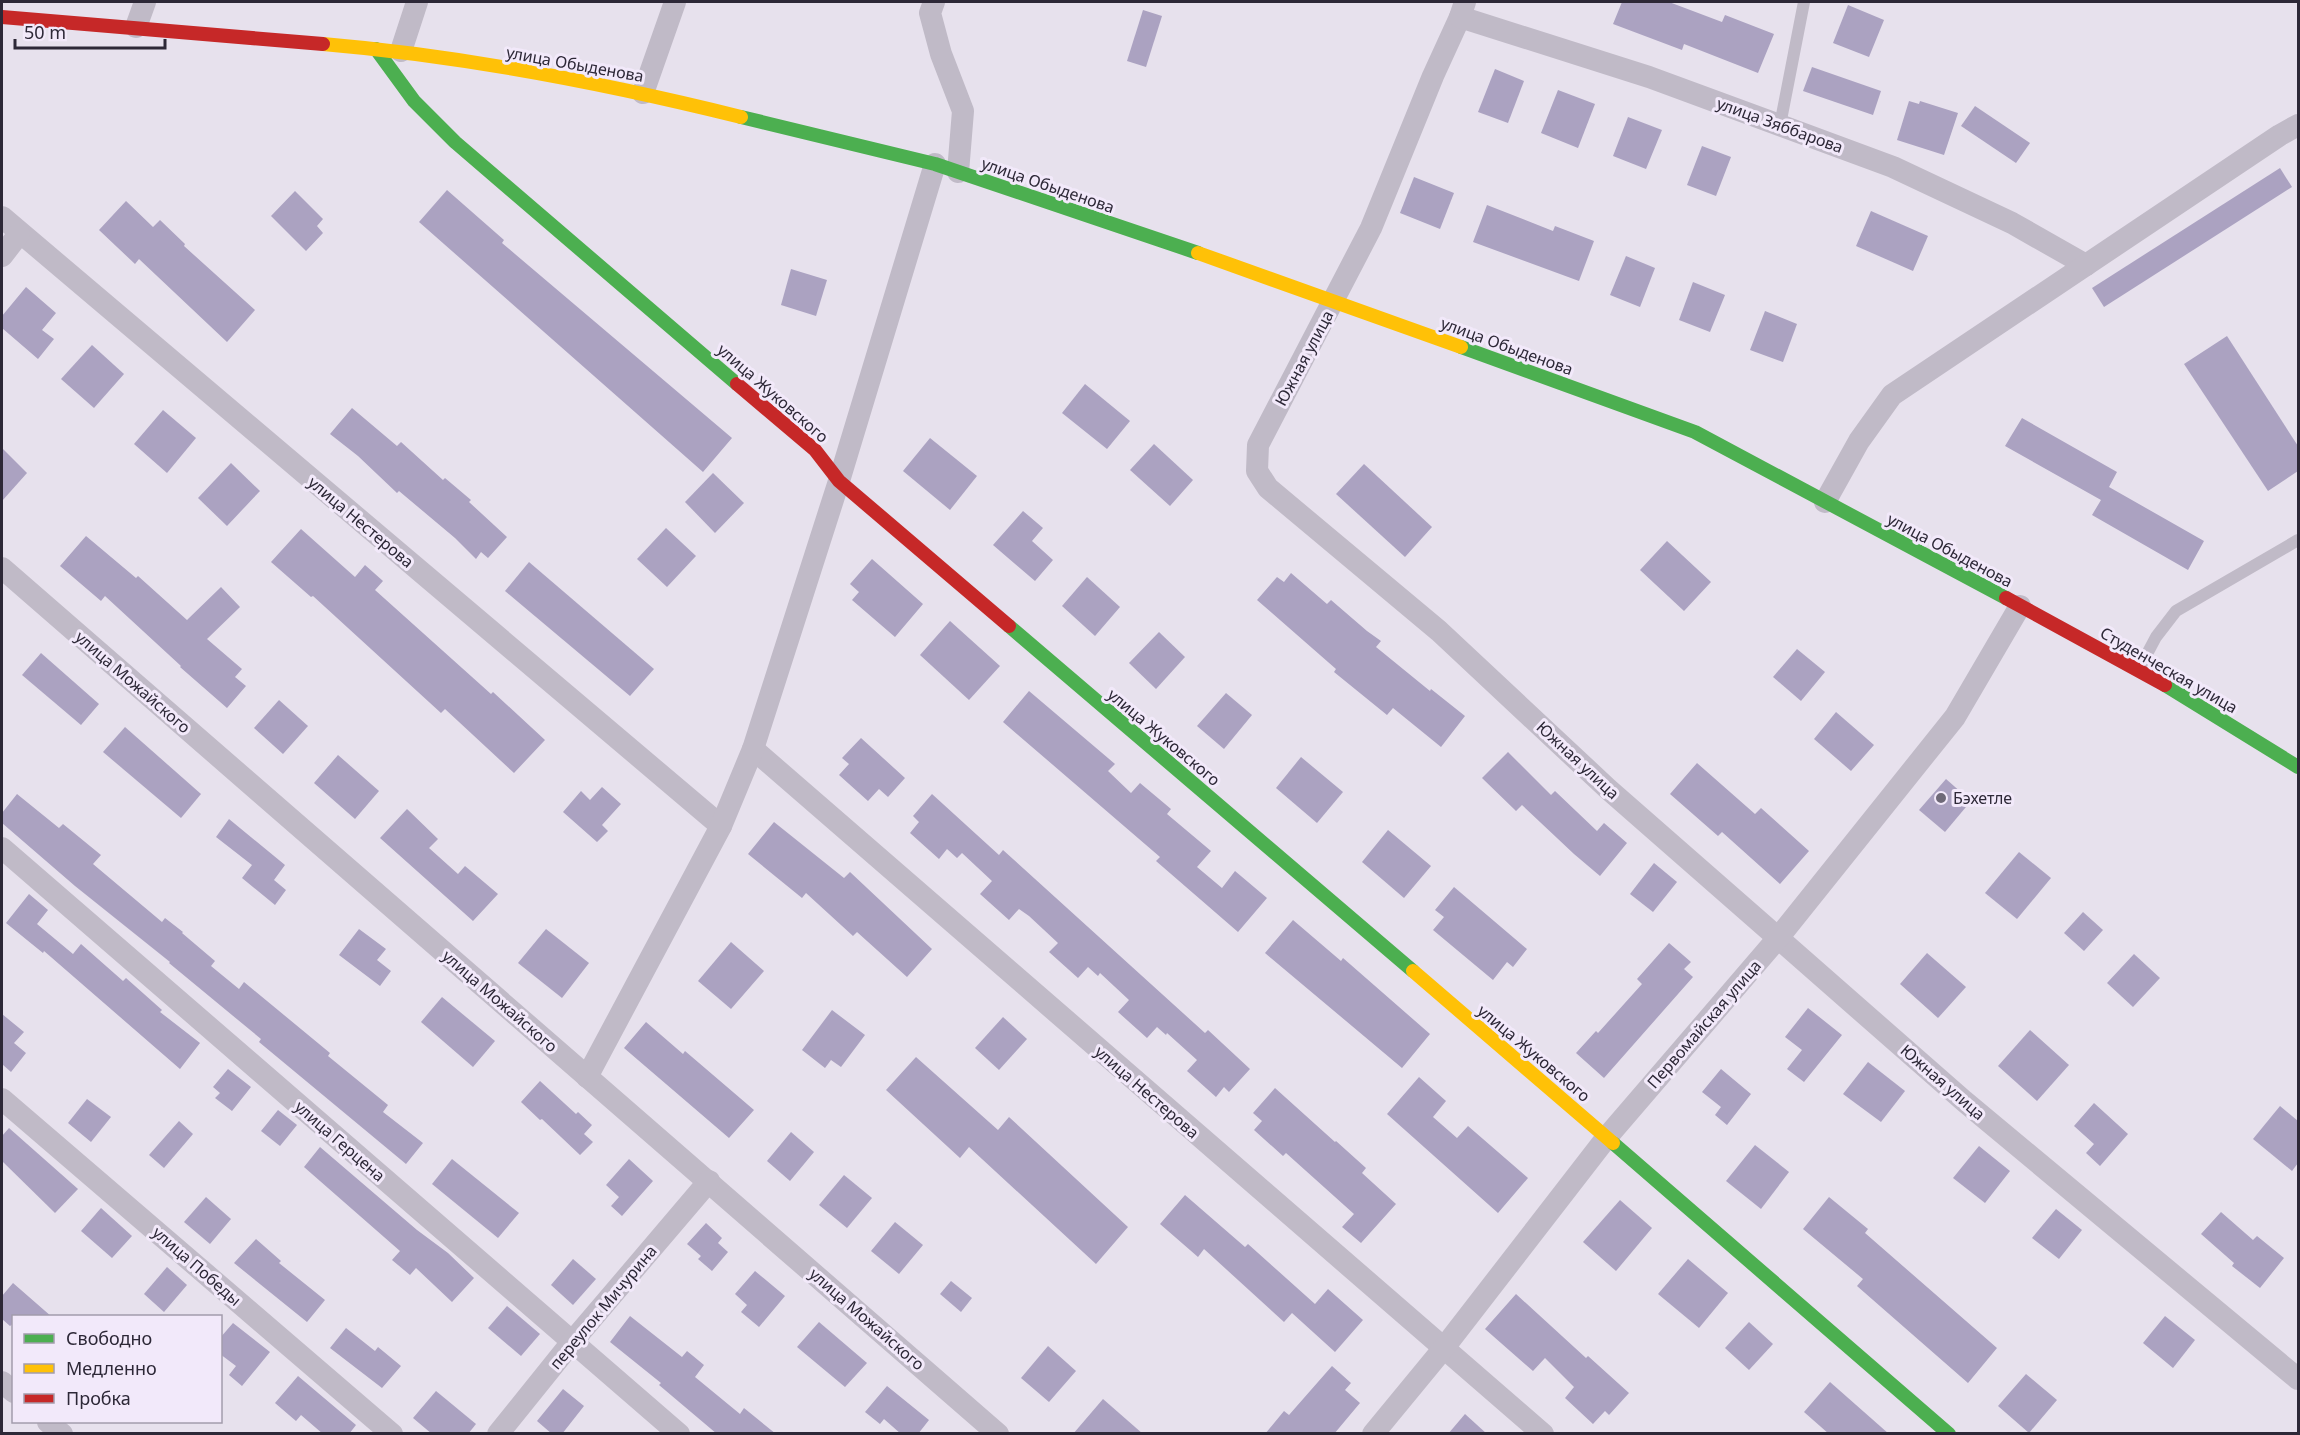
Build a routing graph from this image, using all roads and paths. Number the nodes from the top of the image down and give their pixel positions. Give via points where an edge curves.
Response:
1 (145, 2) edge
2 (417, 2) edge
3 (675, 2) edge
4 (934, 2) edge
5 (1804, 2) edge
6 (1462, 9) edge
7 (2, 17) edge
8 (136, 27) junction
9 (376, 49) junction
10 (401, 51) junction
11 (643, 93) junction
12 (1780, 125) junction
13 (2298, 125) edge
14 (936, 164) junction
15 (958, 172) junction
16 (2, 217) edge
17 (19, 234) junction
18 (2, 256) edge
19 (2086, 265) junction
20 (1334, 301) junction
21 (839, 481) junction
22 (1825, 501) junction
23 (2298, 540) edge
24 (2, 568) edge
25 (2020, 606) junction
26 (2139, 669) junction
27 (753, 748) junction
28 (2298, 767) edge
29 (721, 826) junction
30 (2, 848) edge
31 (1778, 938) junction
32 (587, 1077) junction
33 (2, 1099) edge
34 (1607, 1137) junction
35 (709, 1181) junction
36 (572, 1342) junction
37 (1443, 1349) junction
38 (2298, 1379) edge
39 (49, 1423) edge
40 (62, 1434) edge
41 (392, 1434) edge
42 (498, 1434) edge
43 (679, 1434) edge
44 (998, 1434) edge
45 (1373, 1434) edge
46 (1543, 1434) edge
47 (1949, 1434) edge

1 - 8 street
2 - 10 street
3 - 11 street
4 - 15 street via 930,13 963,111
5 - 12 lane
6 - 12 street, улица Зяббарова
6 - 20 street, Южная улица via 1371,228
7 - 8 street, улица Обыденова
8 - 9 street, улица Обыденова
9 - 10 street, улица Обыденова
9 - 21 street, улица Жуковского via 414,101 455,142 815,450
10 - 11 street, улица Обыденова
11 - 14 street, улица Обыденова
12 - 19 street, улица Зяббарова via 1893,167 2012,223
13 - 19 street
14 - 15 street, улица Обыденова
14 - 21 street
15 - 20 street, улица Обыденова
16 - 17 street, улица Нестерова
17 - 18 street
17 - 29 street, улица Нестерова
19 - 22 street via 1892,395 1859,441
20 - 22 street, улица Обыденова via 1695,432
20 - 31 street, Южная улица via 1258,445 1257,471 1268,488 1439,631 1608,789
21 - 27 street
21 - 34 street, улица Жуковского
22 - 25 street, улица Обыденова
23 - 26 lane via 2176,610
24 - 32 street, улица Можайского
25 - 26 street, Студенческая улица
25 - 31 street, Первомайская улица via 1955,717
26 - 28 street, Студенческая улица
27 - 29 street
27 - 37 street, улица Нестерова
29 - 32 street
30 - 36 street, улица Герцена
31 - 34 street, Первомайская улица
31 - 38 street, Южная улица via 1964,1101
32 - 35 street, улица Можайского
33 - 41 street, улица Победы
34 - 37 street, Первомайская улица
34 - 47 street, улица Жуковского
35 - 36 street, переулок Мичурина
35 - 44 street, улица Можайского
36 - 42 street, переулок Мичурина
36 - 43 street, улица Герцена
37 - 45 street, Первомайская улица
37 - 46 street, улица Нестерова
39 - 40 street

